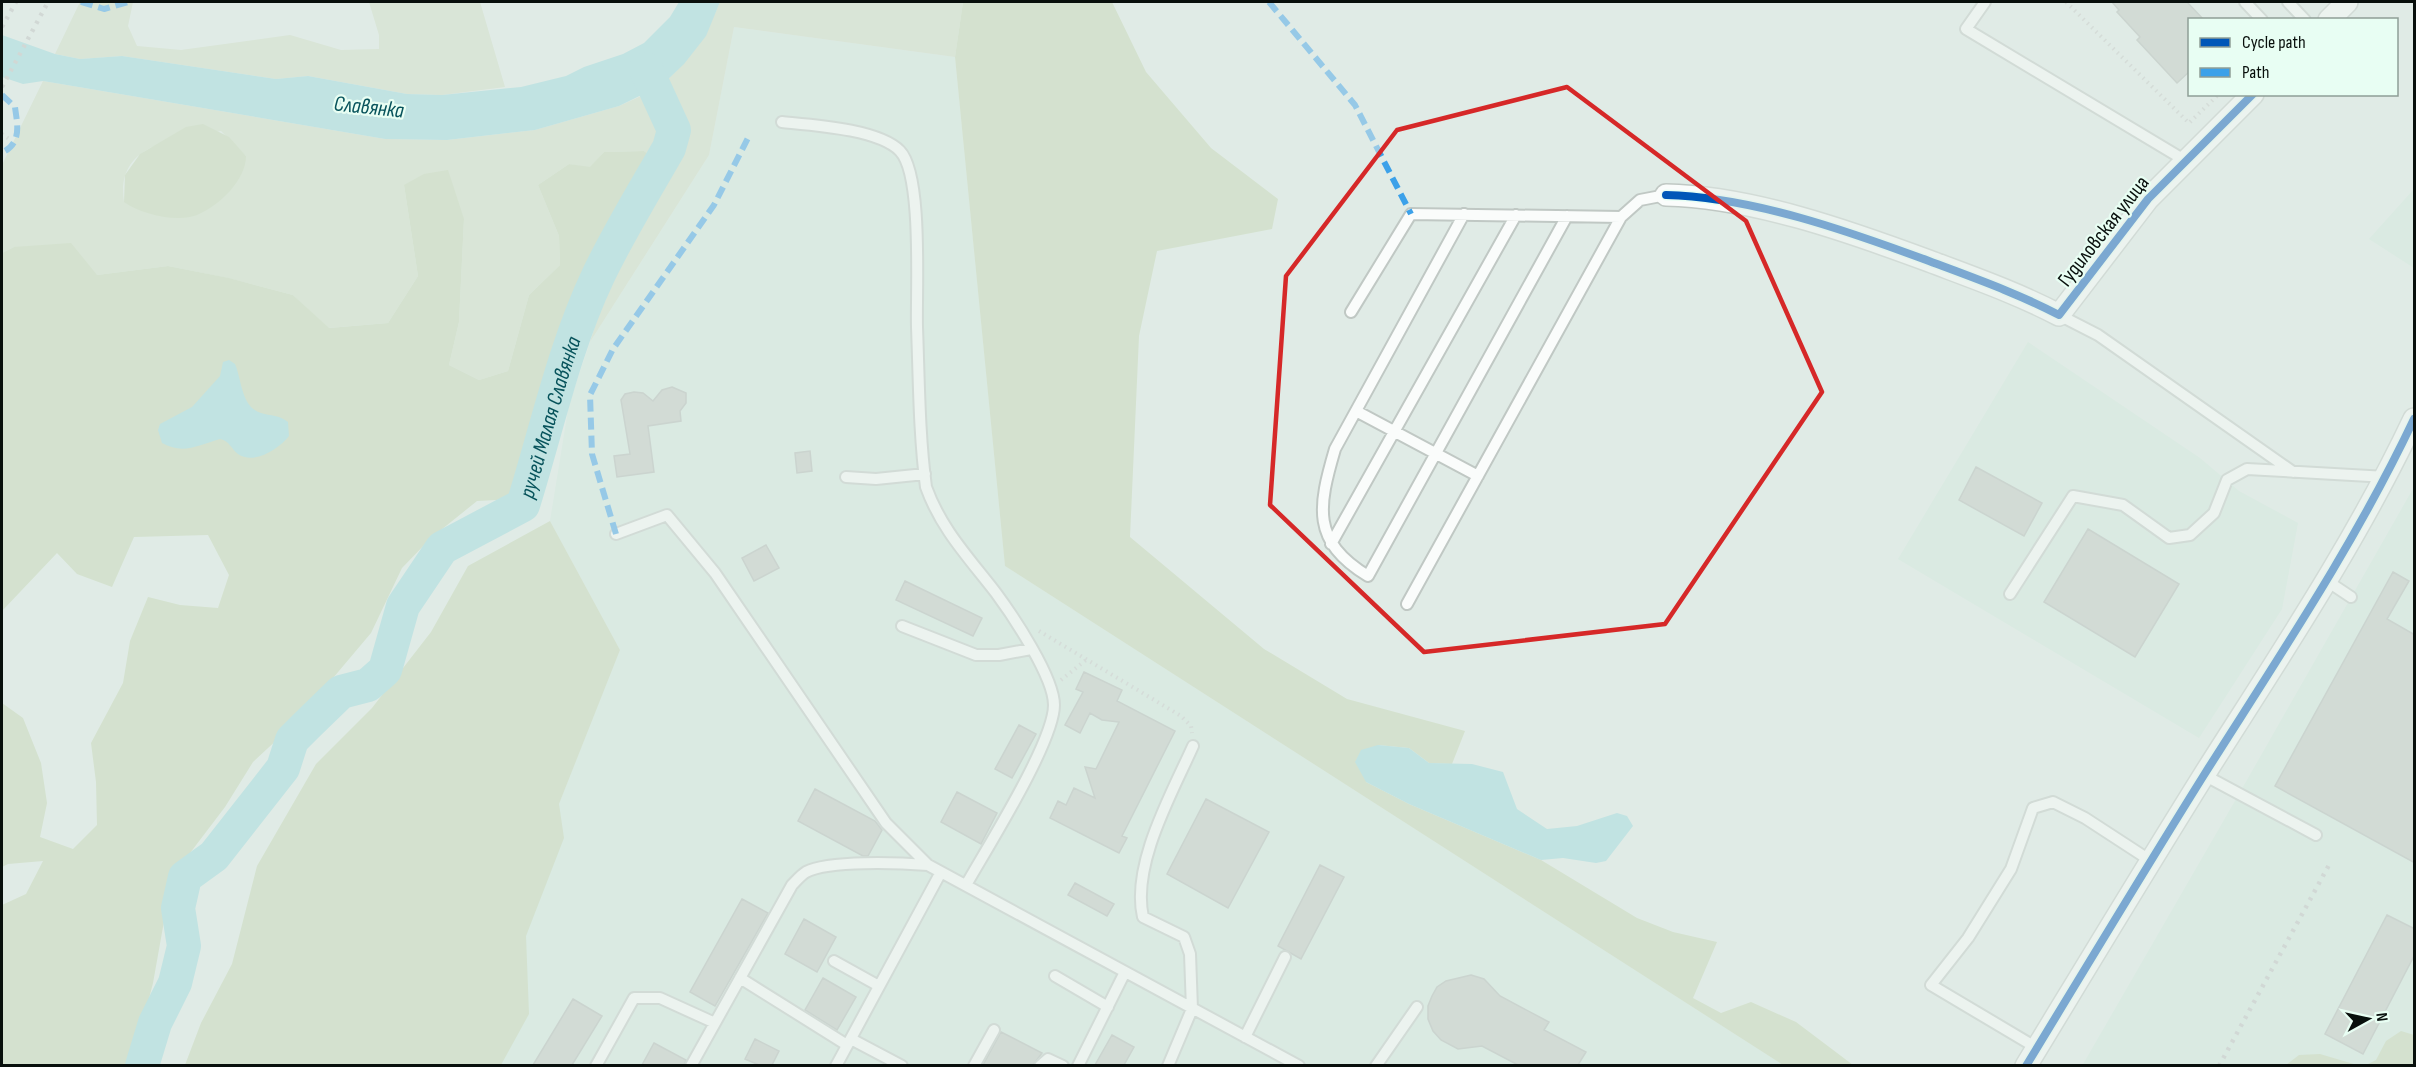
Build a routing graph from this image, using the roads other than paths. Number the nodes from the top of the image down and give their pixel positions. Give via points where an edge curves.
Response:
1 (1985, 2) edge
2 (2245, 2) edge
3 (2288, 2) edge
4 (2347, 2) edge
5 (2260, 18) edge
6 (2303, 18) edge
7 (2331, 18) edge
8 (2251, 96) edge
9 (782, 122) dead end
10 (2186, 161) junction
11 (1665, 195) joint
12 (1464, 214) junction
13 (1516, 214) junction
14 (1567, 216) junction
15 (1621, 217) junction
16 (1351, 312) dead end
17 (2060, 315) junction
18 (1356, 411) junction
19 (2415, 419) edge
20 (1394, 431) junction
21 (1435, 453) junction
22 (2293, 472) junction
23 (925, 474) junction
24 (1478, 476) junction
25 (846, 477) dead end
26 (2387, 477) junction
27 (616, 534) dead end
28 (1331, 544) junction
29 (2327, 581) junction
30 (2010, 594) dead end
31 (2352, 597) dead end
32 (1407, 604) dead end
33 (902, 626) dead end
34 (1031, 649) junction
35 (1193, 746) road end
36 (2204, 775) junction
37 (2316, 835) dead end
38 (2151, 861) junction
39 (928, 865) junction
40 (941, 872) junction
41 (966, 885) junction
42 (1285, 957) dead end
43 (834, 961) dead end
44 (1125, 972) junction
45 (1055, 976) dead end
46 (740, 978) junction
47 (879, 986) junction
48 (1108, 1007) junction
49 (1417, 1007) dead end
50 (1192, 1009) junction
51 (715, 1023) junction
52 (994, 1030) dead end
53 (1245, 1037) junction
54 (849, 1042) junction
55 (2031, 1057) edge
56 (596, 1065) edge
57 (691, 1065) edge
58 (836, 1065) edge
59 (902, 1065) edge
60 (975, 1065) edge
61 (1040, 1065) edge
62 (1063, 1065) edge
63 (1078, 1065) edge
64 (1168, 1065) edge
65 (1299, 1065) edge
66 (1376, 1065) edge

1 - 10 lane via 1966,29
2 - 5 lane
3 - 6 lane
4 - 7 street
8 - 10 street, Гудиловская улица
9 - 23 lane via 865,135 888,142 906,158 916,213
10 - 17 street, Гудиловская улица via 2148,198
11 - 15 lane via 1640,200
11 - 17 street via 1697,196 1852,232 2022,296
12 - 13 lane
12 - 16 lane via 1411,214
12 - 18 lane
13 - 14 lane
13 - 20 lane
14 - 15 lane
14 - 21 lane
15 - 24 lane
17 - 22 lane via 2098,335
18 - 20 lane
18 - 28 lane via 1335,449 1322,492 1321,518
19 - 26 street
20 - 21 lane
20 - 28 lane
21 - 24 lane
21 - 28 lane via 1368,576 1346,562
22 - 26 lane
22 - 30 lane via 2247,469 2227,480 2214,513 2190,535 2169,538 2122,505 2073,496
23 - 25 lane
23 - 34 lane via 935,510 950,535 1021,628
24 - 32 lane
26 - 29 street
27 - 39 lane via 667,515 715,573 886,823
29 - 31 lane
29 - 36 street
33 - 34 lane via 976,656
34 - 41 lane via 1050,687 1054,705 1045,742
35 - 50 lane via 1154,835 1139,900 1143,917 1184,937 1190,954
36 - 37 lane
36 - 38 street
38 - 55 street
38 - 55 lane via 2054,802 2033,808 2011,869 1968,938 1931,985
39 - 40 lane
39 - 46 lane via 837,865 804,873 792,885
40 - 41 lane
40 - 47 lane
41 - 44 lane
42 - 53 lane
43 - 47 lane
44 - 48 lane
44 - 50 lane
45 - 48 lane
46 - 51 lane
46 - 54 lane
47 - 54 lane
48 - 63 lane
49 - 66 lane
50 - 53 lane
50 - 64 lane
51 - 56 lane via 660,998 634,998
51 - 57 lane
52 - 60 lane
53 - 65 lane
54 - 58 lane
54 - 59 lane
61 - 62 lane via 1048,1059

